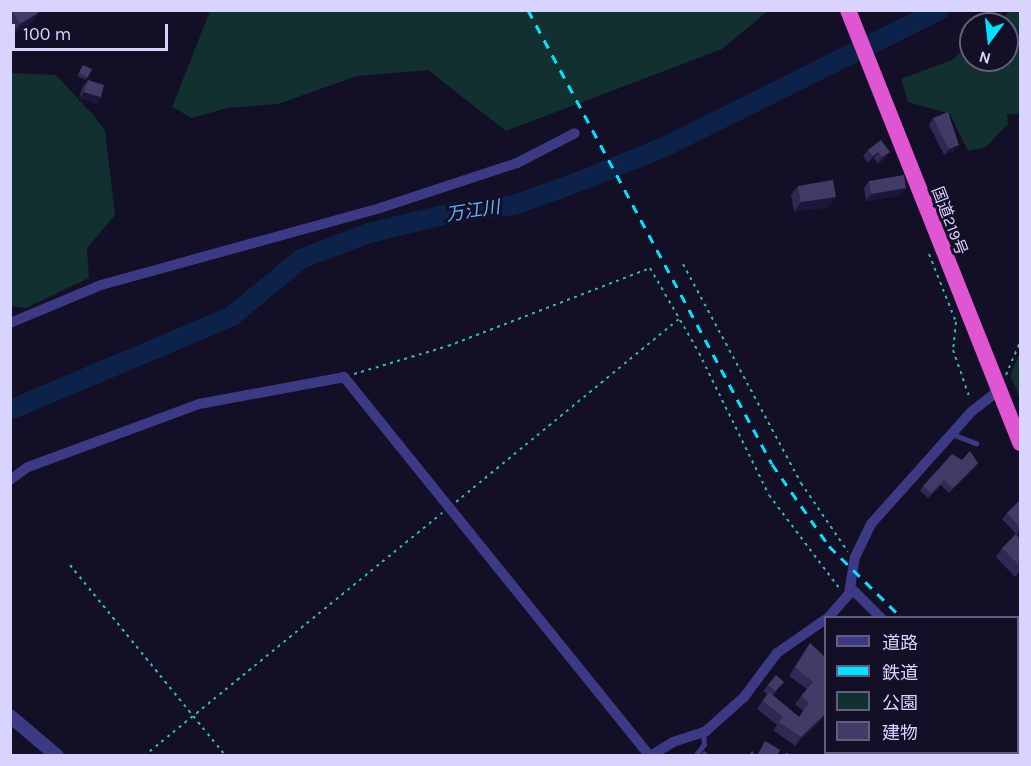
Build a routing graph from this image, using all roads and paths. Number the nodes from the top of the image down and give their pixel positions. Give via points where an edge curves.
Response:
1 (848, 10) edge
2 (575, 133) dead end
3 (928, 252) dead end
4 (683, 264) dead end
5 (679, 319) junction
6 (10, 323) edge
7 (1020, 342) edge
8 (344, 377) junction
9 (999, 390) junction
10 (974, 410) junction
11 (951, 433) junction
12 (976, 442) dead end
13 (1020, 443) edge
14 (10, 480) edge
15 (450, 507) junction
16 (855, 557) junction
17 (70, 566) dead end
18 (849, 590) junction
19 (829, 616) edge
20 (879, 616) edge
21 (824, 621) edge
22 (10, 716) edge
23 (194, 716) junction
24 (703, 732) junction
25 (57, 756) edge
26 (144, 756) edge
27 (226, 756) edge
28 (650, 756) edge
29 (695, 756) edge

1 - 9 highway, 国道219号
2 - 6 street via 517,163 380,207 101,285
3 - 10 path via 956,322 953,350
4 - 16 path via 801,483 843,548
5 - 8 path via 650,268 448,346
5 - 15 path
5 - 18 path via 769,495 814,559
7 - 9 path
8 - 14 street via 199,404 28,467
8 - 15 street
9 - 10 street
9 - 13 highway, 国道219号
10 - 11 street
11 - 12 lane
11 - 16 street via 871,524
15 - 23 path
15 - 28 street
16 - 18 street
17 - 23 path
18 - 19 street
18 - 20 street
21 - 24 street via 777,653 744,697
22 - 25 street
23 - 26 path
23 - 27 path
24 - 28 street via 673,742
24 - 29 lane via 704,744

